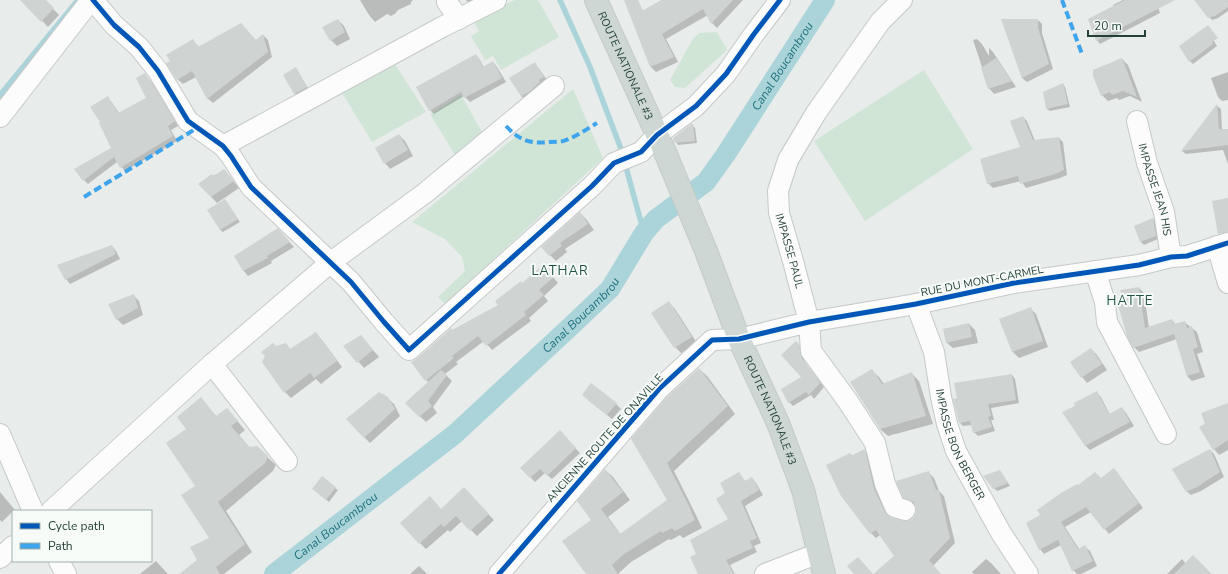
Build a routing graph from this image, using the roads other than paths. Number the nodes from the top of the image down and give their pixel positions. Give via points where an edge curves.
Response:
1 (92, 0) edge
2 (448, 0) edge
3 (496, 0) edge
4 (596, 0) edge
5 (780, 0) edge
6 (902, 0) edge
7 (459, 19) junction
8 (554, 86) dead end
9 (0, 117) edge
10 (1137, 122) dead end
11 (661, 144) junction
12 (223, 146) junction
13 (1222, 245) edge
14 (1171, 257) junction
15 (331, 262) junction
16 (1095, 271) junction
17 (1228, 283) edge
18 (916, 304) junction
19 (808, 322) junction
20 (738, 339) junction
21 (212, 364) junction
22 (0, 434) edge
23 (1166, 434) dead end
24 (287, 461) dead end
25 (33, 510) edge
26 (52, 510) edge
27 (905, 510) dead end
28 (12, 547) edge
29 (819, 552) junction
30 (0, 558) edge
31 (60, 562) edge
32 (66, 574) edge
33 (499, 574) edge
34 (765, 574) edge
35 (824, 574) edge
36 (1028, 574) edge

1 - 9 street
1 - 12 street via 114,25 139,47 158,71 188,121
2 - 7 street
3 - 7 street
4 - 11 main road, ROUTE NATIONALE #3
5 - 11 street via 726,74
6 - 19 street, IMPASSE PAUL via 880,22 816,112 788,160 778,192 779,212
7 - 12 street
8 - 15 street via 425,193
10 - 14 street, IMPASSE JEAN HIS via 1147,163 1164,212
11 - 15 street via 614,163 592,186 409,350
11 - 20 main road, ROUTE NATIONALE #3 via 706,251
12 - 15 street via 251,187
13 - 14 street, RUE DU MONT-CARMEL via 1187,256
13 - 17 street
14 - 16 street, RUE DU MONT-CARMEL via 1139,265
15 - 21 street
16 - 18 street, RUE DU MONT-CARMEL via 1014,283
16 - 23 street via 1105,302 1107,322
18 - 19 street, RUE DU MONT-CARMEL
18 - 36 street, IMPASSE BON BERGER via 934,352 947,424 956,451 1001,533
19 - 20 street, RUE DU MONT-CARMEL
19 - 27 street, IMPASSE PAUL via 812,351 876,443 885,484 895,506
20 - 29 main road, ROUTE NATIONALE #3 via 781,430 803,490
20 - 33 street, ANCIENNE ROUTE DE ONAVILLE via 712,340 660,389
21 - 24 street
21 - 26 street
22 - 25 street
28 - 30 street
29 - 34 street
29 - 35 main road, ROUTE NATIONALE #3
31 - 32 street

